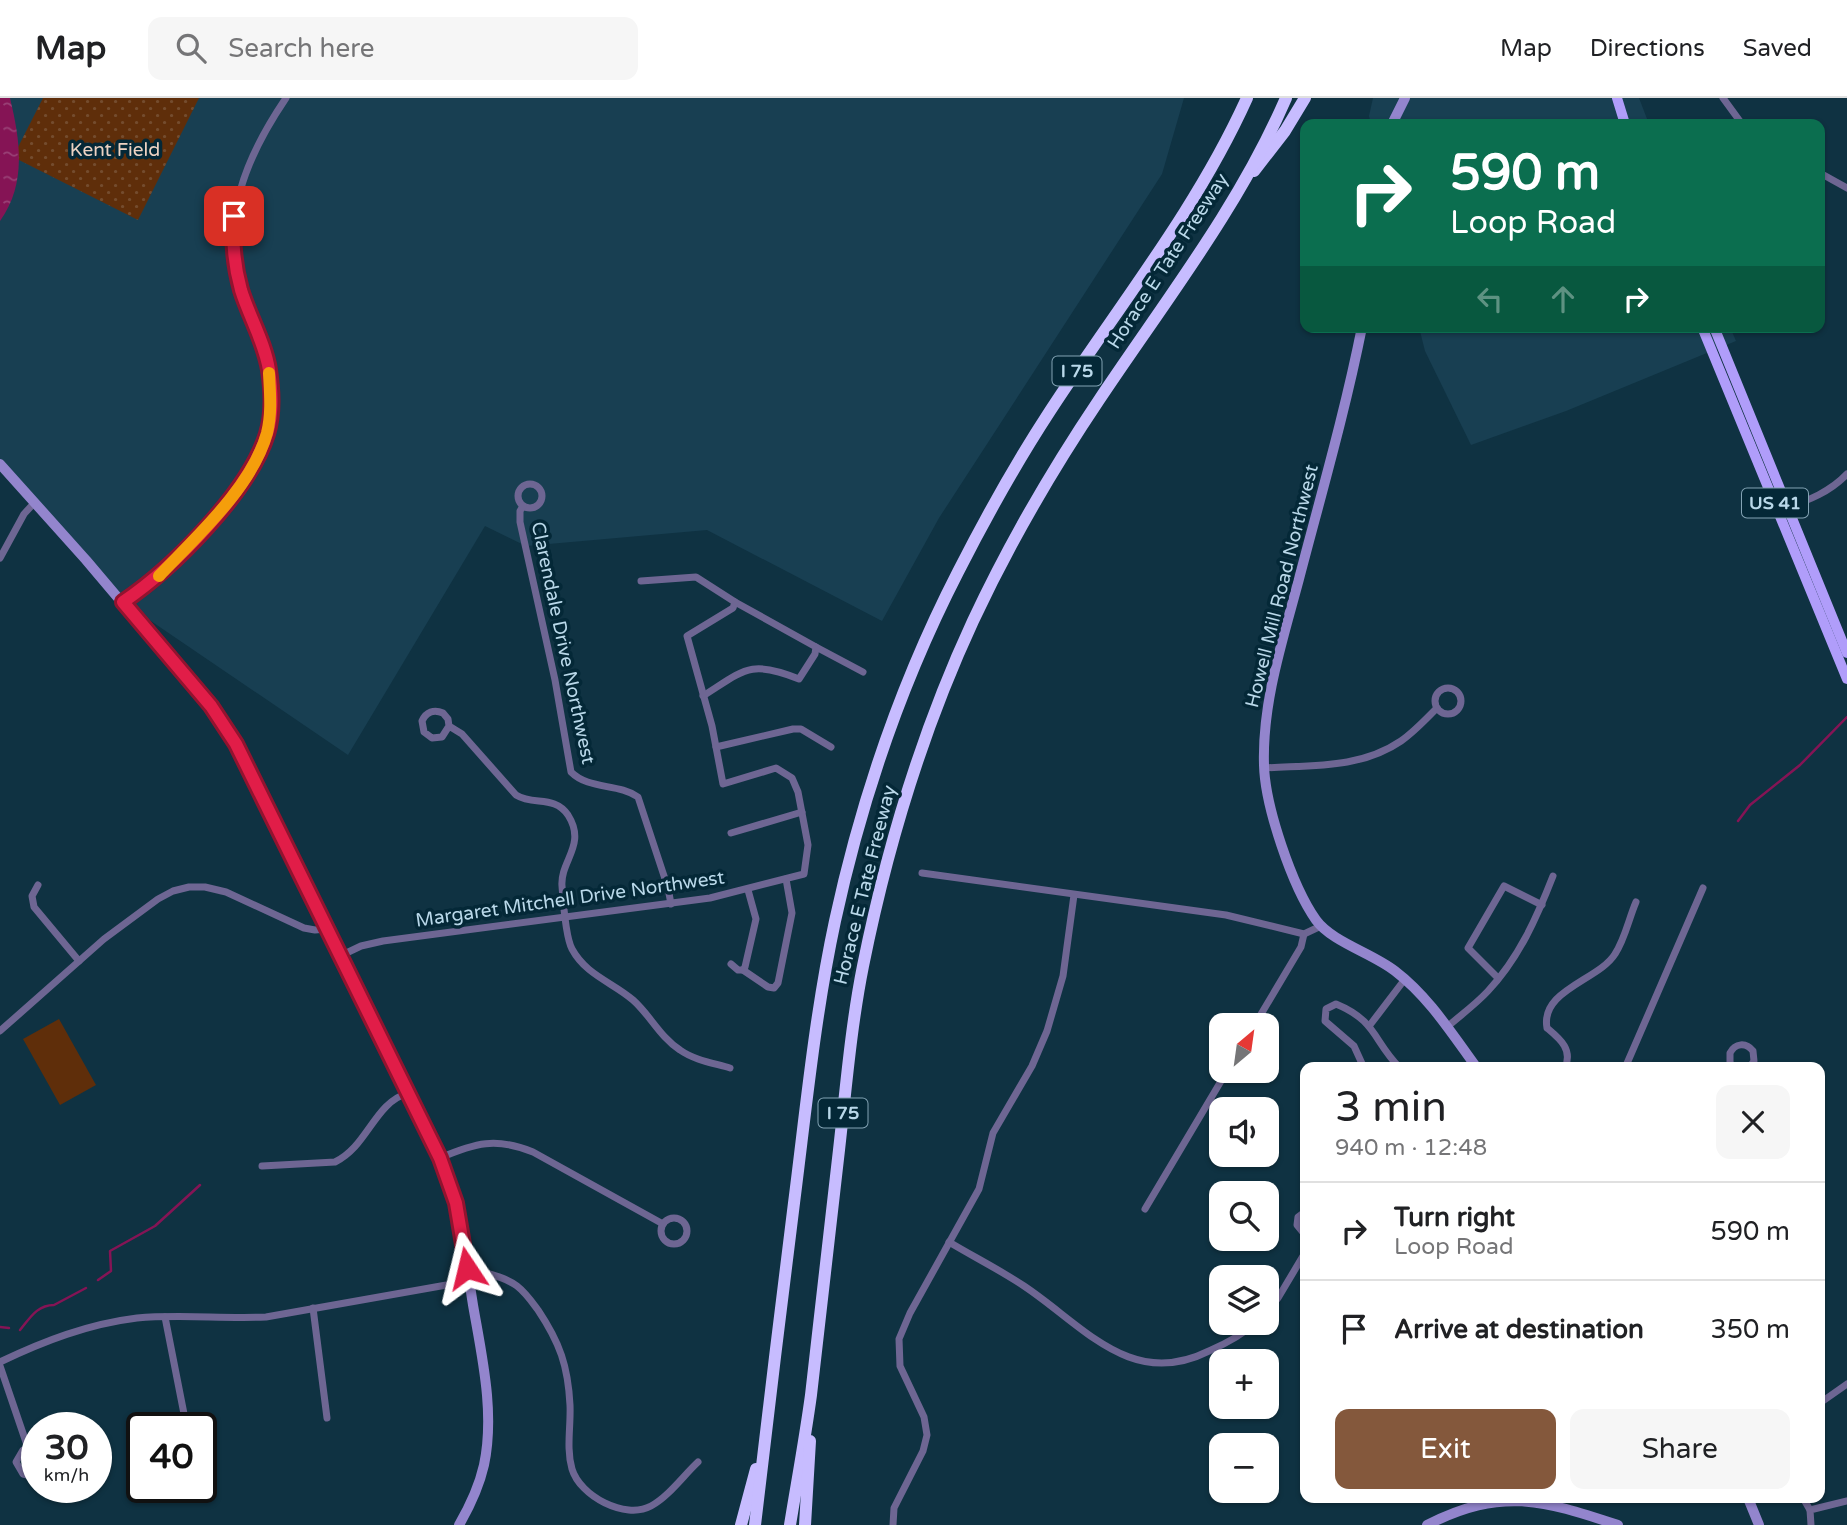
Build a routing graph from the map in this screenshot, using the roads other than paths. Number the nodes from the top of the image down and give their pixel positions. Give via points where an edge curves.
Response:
1 (286, 98) edge
2 (1247, 98) edge
3 (1286, 98) edge
4 (1305, 98) edge
5 (1405, 98) edge
6 (1617, 98) edge
7 (1723, 98) edge
8 (1394, 119) edge
9 (1626, 119) edge
10 (1738, 119) edge
11 (1825, 176) edge
12 (1243, 184) junction
13 (1847, 188) edge
14 (1361, 333) edge
15 (1705, 333) edge
16 (1716, 333) edge
17 (0, 464) edge
18 (1847, 474) edge
19 (35, 502) junction
20 (523, 506) dead end
21 (1783, 509) junction
22 (0, 558) edge
23 (641, 581) dead end
24 (123, 602) junction
25 (735, 602) junction
26 (816, 647) junction
27 (1847, 653) edge
28 (863, 672) dead end
29 (1847, 679) edge
30 (703, 696) junction
31 (1437, 708) dead end
32 (449, 726) dead end
33 (716, 747) junction
34 (831, 747) dead end
35 (1264, 768) junction
36 (802, 812) junction
37 (731, 833) dead end
38 (922, 873) dead end
39 (1553, 876) dead end
40 (786, 879) junction
41 (38, 885) dead end
42 (1703, 888) dead end
43 (748, 890) junction
44 (1074, 895) junction
45 (1636, 902) dead end
46 (671, 904) junction
47 (1542, 905) junction
48 (566, 916) junction
49 (1321, 926) junction
50 (326, 929) junction
51 (1304, 934) junction
52 (340, 956) junction
53 (79, 961) junction
54 (731, 964) dead end
55 (743, 970) junction
56 (1498, 978) junction
57 (1405, 979) junction
58 (1262, 1013) edge
59 (1370, 1025) junction
60 (1447, 1027) junction
61 (0, 1031) edge
62 (1361, 1062) edge
63 (1396, 1062) edge
64 (1473, 1062) edge
65 (1566, 1062) edge
66 (1628, 1062) edge
67 (1731, 1062) edge
68 (1753, 1062) edge
69 (730, 1068) dead end
70 (1220, 1083) edge
71 (408, 1093) junction
72 (440, 1158) junction
73 (262, 1166) dead end
74 (1145, 1209) dead end
75 (663, 1224) dead end
76 (949, 1242) junction
77 (1300, 1261) edge
78 (467, 1268) junction
79 (469, 1280) junction
80 (1279, 1296) edge
81 (313, 1308) junction
82 (165, 1317) junction
83 (1239, 1335) edge
84 (0, 1364) edge
85 (1847, 1384) edge
86 (811, 1396) junction
87 (1825, 1399) edge
88 (184, 1412) edge
89 (327, 1418) dead end
90 (21, 1427) edge
91 (765, 1435) junction
92 (21, 1452) edge
93 (698, 1462) dead end
94 (21, 1471) edge
95 (1847, 1502) edge
96 (1487, 1503) edge
97 (1543, 1503) edge
98 (1750, 1503) edge
99 (1806, 1503) edge
100 (1810, 1510) junction
101 (459, 1525) edge
102 (741, 1525) edge
103 (755, 1525) edge
104 (790, 1525) edge
105 (806, 1525) edge
106 (893, 1525) edge
107 (1427, 1525) edge
108 (1618, 1525) edge
109 (1759, 1525) edge
110 (1811, 1525) edge

1 - 24 street via 246,171 232,243 241,289 269,369 267,433 248,475 211,521 158,577
2 - 91 highway, Horace E Tate Freeway / I 75 via 1229,138 1171,236 1049,412 989,512 921,652 882,754 845,881 823,985
3 - 12 highway, Horace E Tate Freeway / I 75
4 - 12 highway
5 - 8 street
6 - 9 main road
7 - 10 street
11 - 13 street
12 - 86 highway, Horace E Tate Freeway / I 75 via 1029,512 953,665 911,779 862,969
14 - 35 street, Howell Mill Road Northwest via 1278,661
15 - 21 main road, US 41
16 - 21 main road, US 41
17 - 19 street
18 - 21 street via 1827,491
19 - 22 street
19 - 24 street
20 - 46 street, Clarendale Drive Northwest via 520,522 571,772 588,783 638,797
21 - 27 main road, US 41
21 - 29 main road, US 41
23 - 25 street via 696,577
24 - 50 street via 223,722
25 - 26 street
25 - 30 street via 733,608 687,636
26 - 28 street
26 - 30 street via 799,679 758,667
30 - 33 street
31 - 35 street via 1401,741 1371,757
32 - 48 street via 463,734 516,795 524,800 548,800 569,817 574,849 563,874
33 - 34 street via 801,729
33 - 36 street via 723,784 776,768 792,778
35 - 49 street, Howell Mill Road Northwest via 1284,852
36 - 37 street
36 - 40 street, Margaret Mitchell Drive Northwest via 808,845 804,874
38 - 44 street
39 - 47 street
40 - 43 street, Margaret Mitchell Drive Northwest
40 - 55 street via 792,914 778,983 768,987
41 - 53 street via 32,896 34,907
42 - 66 street
43 - 46 street, Margaret Mitchell Drive Northwest
43 - 55 street via 756,919
44 - 51 street via 1226,915
44 - 76 street via 1053,1016 1032,1066 993,1133 979,1189
45 - 65 street via 1615,954 1558,997 1547,1016 1547,1028 1568,1053
46 - 48 street, Margaret Mitchell Drive Northwest
47 - 56 street
47 - 56 street via 1504,886 1468,948
48 - 52 street, Margaret Mitchell Drive Northwest via 383,941
48 - 69 street via 570,946 586,969 634,1000 678,1050
49 - 51 street
49 - 57 street, Howell Mill Road Northwest
50 - 52 street
50 - 53 street via 304,928 226,892 189,887 158,899
51 - 58 street
52 - 71 street
53 - 61 street
54 - 55 street
56 - 60 street
57 - 59 street
57 - 60 street, Howell Mill Road Northwest
59 - 62 street via 1336,1004 1326,1009 1325,1021 1354,1046
59 - 63 street
60 - 64 street, Howell Mill Road Northwest
67 - 68 street via 1732,1049 1741,1044 1753,1051
70 - 74 street
71 - 72 street
71 - 73 street via 391,1100 343,1158
72 - 75 street via 481,1143 517,1146
72 - 78 street via 456,1203
76 - 83 street via 1024,1286 1113,1351 1137,1361 1190,1360
76 - 106 street via 899,1339 900,1366 926,1427 923,1451 894,1508
77 - 80 street
78 - 79 street
78 - 93 street via 518,1286 559,1343 567,1368 568,1445 572,1470 582,1487 609,1505 646,1508
79 - 81 street
79 - 101 street via 485,1373 487,1440 477,1488
81 - 82 street via 245,1318
81 - 89 street
82 - 84 street via 85,1328
82 - 88 street
84 - 90 street
85 - 87 street
86 - 104 highway, Horace E Tate Freeway / I 75
86 - 105 highway
91 - 102 highway
91 - 103 highway, Horace E Tate Freeway / I 75
92 - 94 street via 16,1462
95 - 100 street
96 - 107 street
97 - 108 street
98 - 109 street
99 - 100 street
100 - 110 street

